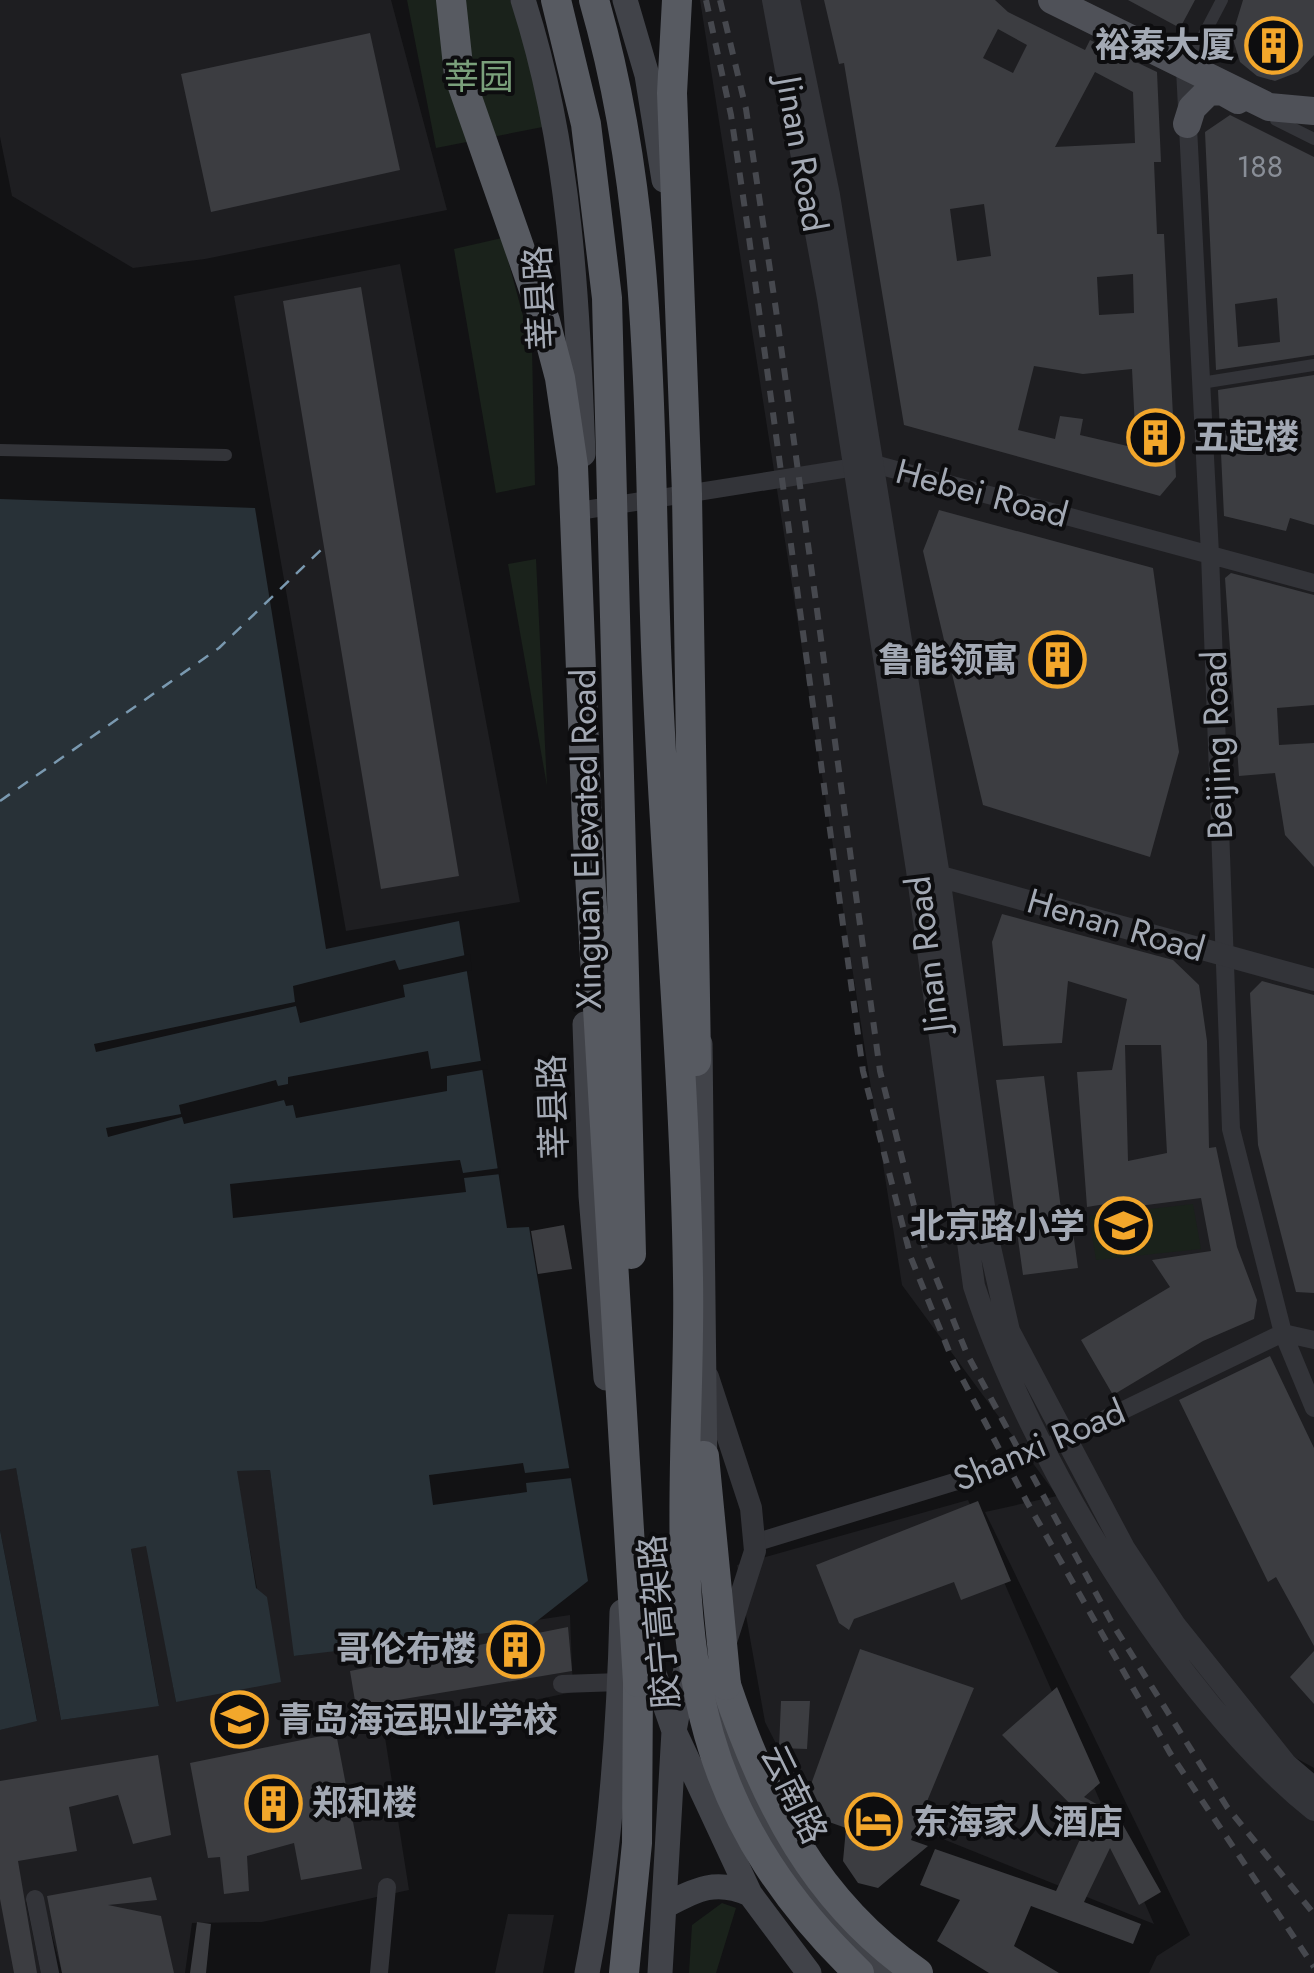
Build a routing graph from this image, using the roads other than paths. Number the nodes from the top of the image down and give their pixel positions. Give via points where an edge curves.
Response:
1 (451, 0) edge
2 (523, 0) edge
3 (556, 0) edge
4 (594, 0) edge
5 (624, 0) edge
6 (678, 0) edge
7 (773, 0) edge
8 (789, 0) edge
9 (1052, 0) edge
10 (1222, 0) edge
11 (1186, 69) junction
12 (1302, 117) edge
13 (1188, 124) junction
14 (1314, 140) edge
15 (1314, 365) edge
16 (1200, 383) junction
17 (0, 450) edge
18 (226, 454) dead end
19 (863, 466) junction
20 (690, 492) junction
21 (585, 510) junction
22 (1210, 554) junction
23 (1314, 583) edge
24 (928, 873) junction
25 (1225, 956) junction
26 (1314, 980) edge
27 (688, 1276) junction
28 (1283, 1332) junction
29 (1314, 1340) edge
30 (706, 1368) junction
31 (1314, 1408) edge
32 (1054, 1444) junction
33 (754, 1543) junction
34 (622, 1582) junction
35 (698, 1608) junction
36 (629, 1682) junction
37 (562, 1684) dead end
38 (717, 1696) junction
39 (674, 1730) junction
40 (1314, 1788) edge
41 (1314, 1810) edge
42 (387, 1887) dead end
43 (750, 1894) junction
44 (35, 1899) dead end
45 (667, 1905) junction
46 (50, 1973) edge
47 (379, 1973) edge
48 (586, 1973) edge
49 (623, 1973) edge
50 (660, 1973) edge
51 (810, 1973) edge
52 (860, 1973) edge
53 (892, 1973) edge
54 (918, 1973) edge

1 - 36 highway, bridge via 462,85 536,291 574,466
2 - 21 main road, 莘县路 via 558,127 576,261
3 - 36 highway, Xinguan Elevated Road, bridge via 590,142 610,352 627,976
4 - 27 highway, bridge via 624,122 641,250
5 - 20 main road via 648,75 672,235
6 - 27 highway, bridge via 672,93 688,494 696,1047
7 - 19 street, Jinan Road
8 - 19 street, Jinan Road via 829,195
9 - 11 main road
10 - 11 street
11 - 12 main road
11 - 13 street, Beijing Road
12 - 13 main road via 1222,91 1198,99
12 - 14 street
13 - 16 street, Beijing Road
15 - 16 street
16 - 22 street, Beijing Road
17 - 18 street
19 - 20 street, Hebei Road
19 - 22 street, Hebei Road
19 - 24 street, Jinan Road
20 - 21 street, Hebei Road
20 - 30 main road
21 - 34 main road, 莘县路 via 582,967 591,1196
22 - 23 street, Hebei Road
22 - 25 street, Beijing Road
24 - 25 street, Henan Road
24 - 32 street, Jinan Road via 996,1285
25 - 26 street, Henan Road
25 - 28 street, Beijing Road via 1230,1129
27 - 52 highway, 胶宁高架路, bridge via 689,1610 709,1735 733,1802 767,1866
27 - 54 highway, bridge via 726,1685 760,1781 807,1864 865,1932
28 - 29 street
28 - 31 street, Beijing Road
28 - 32 street, Shanxi Road
30 - 33 street via 751,1508
30 - 35 main road via 705,1558
32 - 33 street, Shanxi Road
32 - 40 street, Jinan Road via 1175,1625 1286,1764
32 - 41 street, Jinan Road via 1118,1576 1206,1701 1274,1778
33 - 38 street
34 - 36 main road, 莘县路
34 - 39 main road
35 - 38 main road, 云南路
35 - 39 main road
36 - 37 street
36 - 48 main road, 莘县路
36 - 49 highway, 胶宁高架路 via 637,1842
38 - 53 main road, 云南路 via 765,1831 812,1901
39 - 43 main road
39 - 45 main road
42 - 47 street
43 - 45 main road via 706,1885
43 - 51 main road
44 - 46 street
45 - 50 main road

